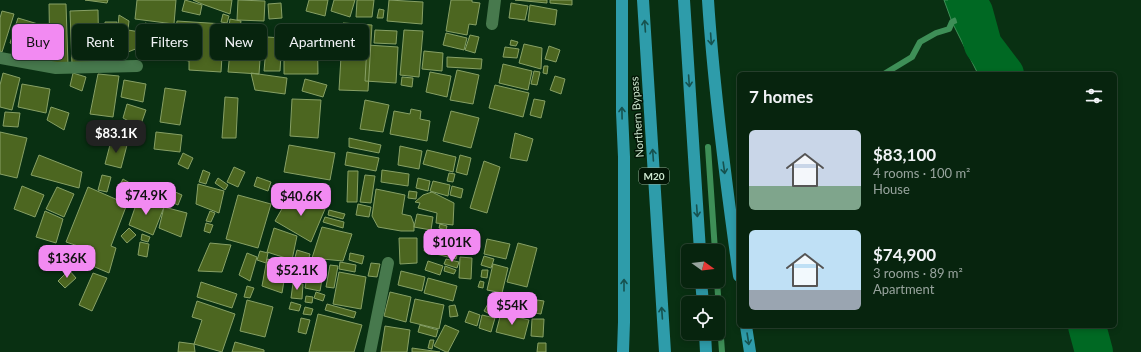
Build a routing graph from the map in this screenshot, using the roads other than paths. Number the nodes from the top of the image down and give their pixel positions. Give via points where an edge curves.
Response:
1 (495, 0) edge
2 (622, 0) edge
3 (643, 0) edge
4 (684, 0) edge
5 (708, 0) edge
6 (492, 24) dead end
7 (0, 58) edge
8 (137, 66) dead end
9 (700, 244) edge
10 (737, 262) edge
11 (388, 263) dead end
12 (746, 328) edge
13 (705, 340) edge
14 (370, 352) edge
15 (623, 352) edge
16 (665, 352) edge
17 (706, 352) edge
18 (750, 352) edge

1 - 6 street
15 -> 2 highway
16 -> 3 highway, Northern Bypass / M20
4 -> 9 highway
5 -> 10 highway via 721,149
7 - 8 street via 56,68
11 - 14 street
12 -> 18 highway
13 - 17 highway

